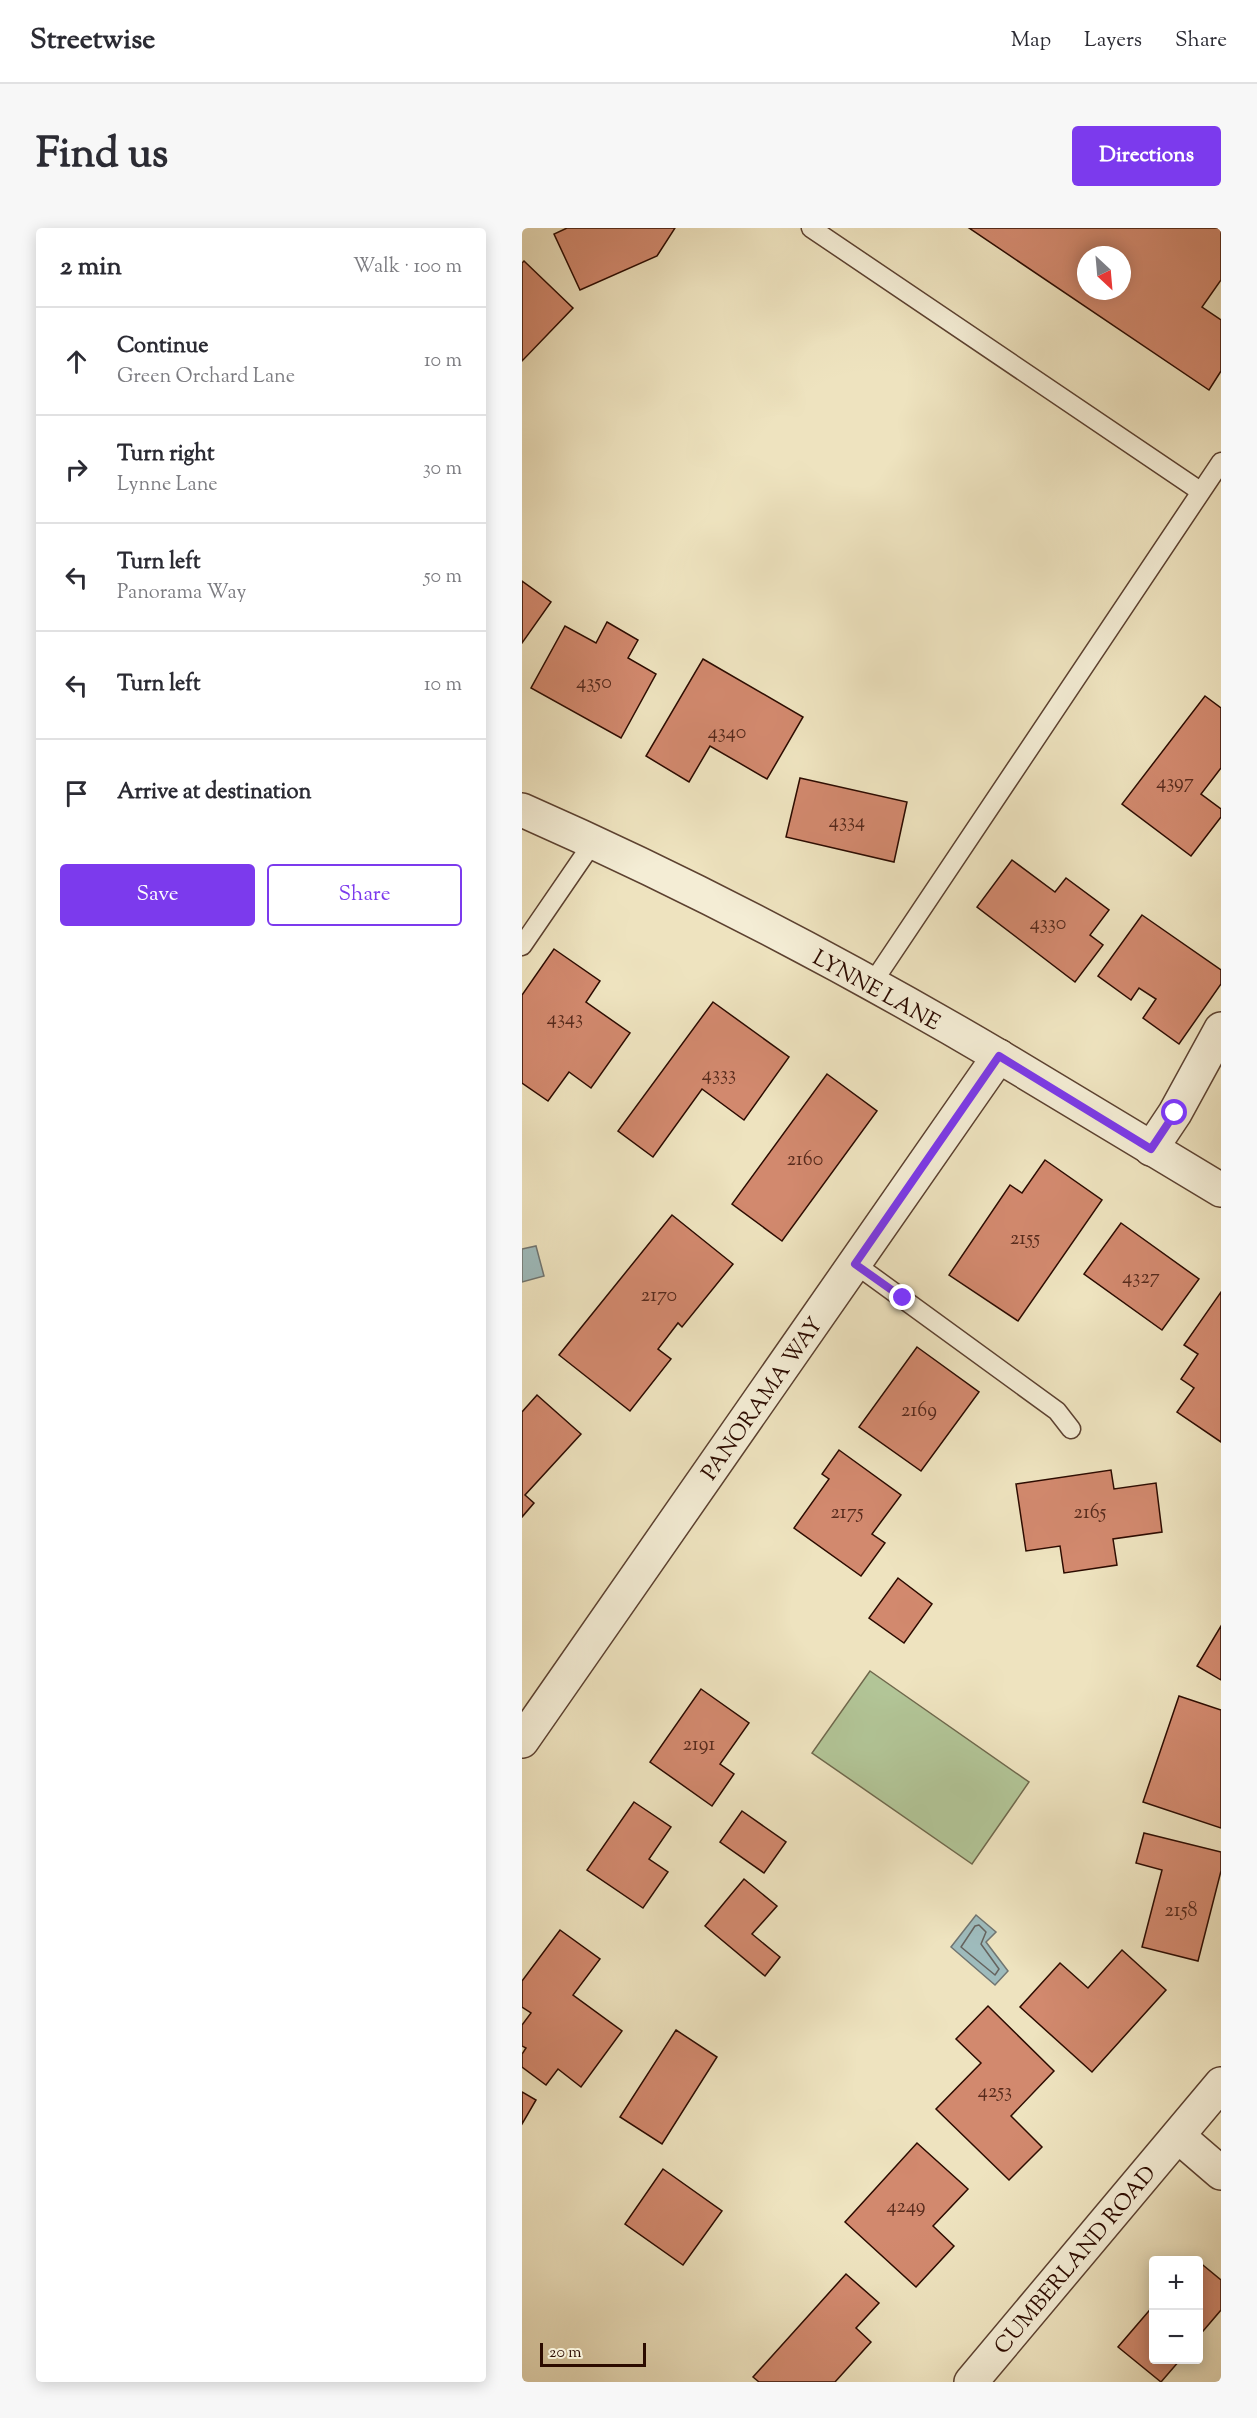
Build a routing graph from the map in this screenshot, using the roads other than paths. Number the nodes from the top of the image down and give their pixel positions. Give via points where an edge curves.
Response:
1 (811, 228) edge
2 (1221, 462) edge
3 (1200, 491) junction
4 (522, 810) edge
5 (594, 841) junction
6 (522, 946) edge
7 (872, 985) junction
8 (1221, 1029) edge
9 (999, 1056) junction
10 (1151, 1149) junction
11 (1221, 1190) edge
12 (855, 1264) junction
13 (1071, 1429) dead end
14 (522, 1741) edge
15 (1221, 2084) edge
16 (1178, 2136) junction
17 (1221, 2173) edge
18 (971, 2382) edge

1 - 3 lane
2 - 3 lane
3 - 7 lane
4 - 5 street, LYNNE LANE
5 - 6 lane
5 - 7 street, LYNNE LANE
7 - 9 street, LYNNE LANE
8 - 10 street
9 - 10 street, LYNNE LANE
9 - 12 street, PANORAMA WAY
10 - 11 street, LYNNE LANE
12 - 13 lane via 1057,1411
12 - 14 street, PANORAMA WAY
15 - 16 street, CUMBERLAND ROAD
16 - 17 street
16 - 18 street, CUMBERLAND ROAD

